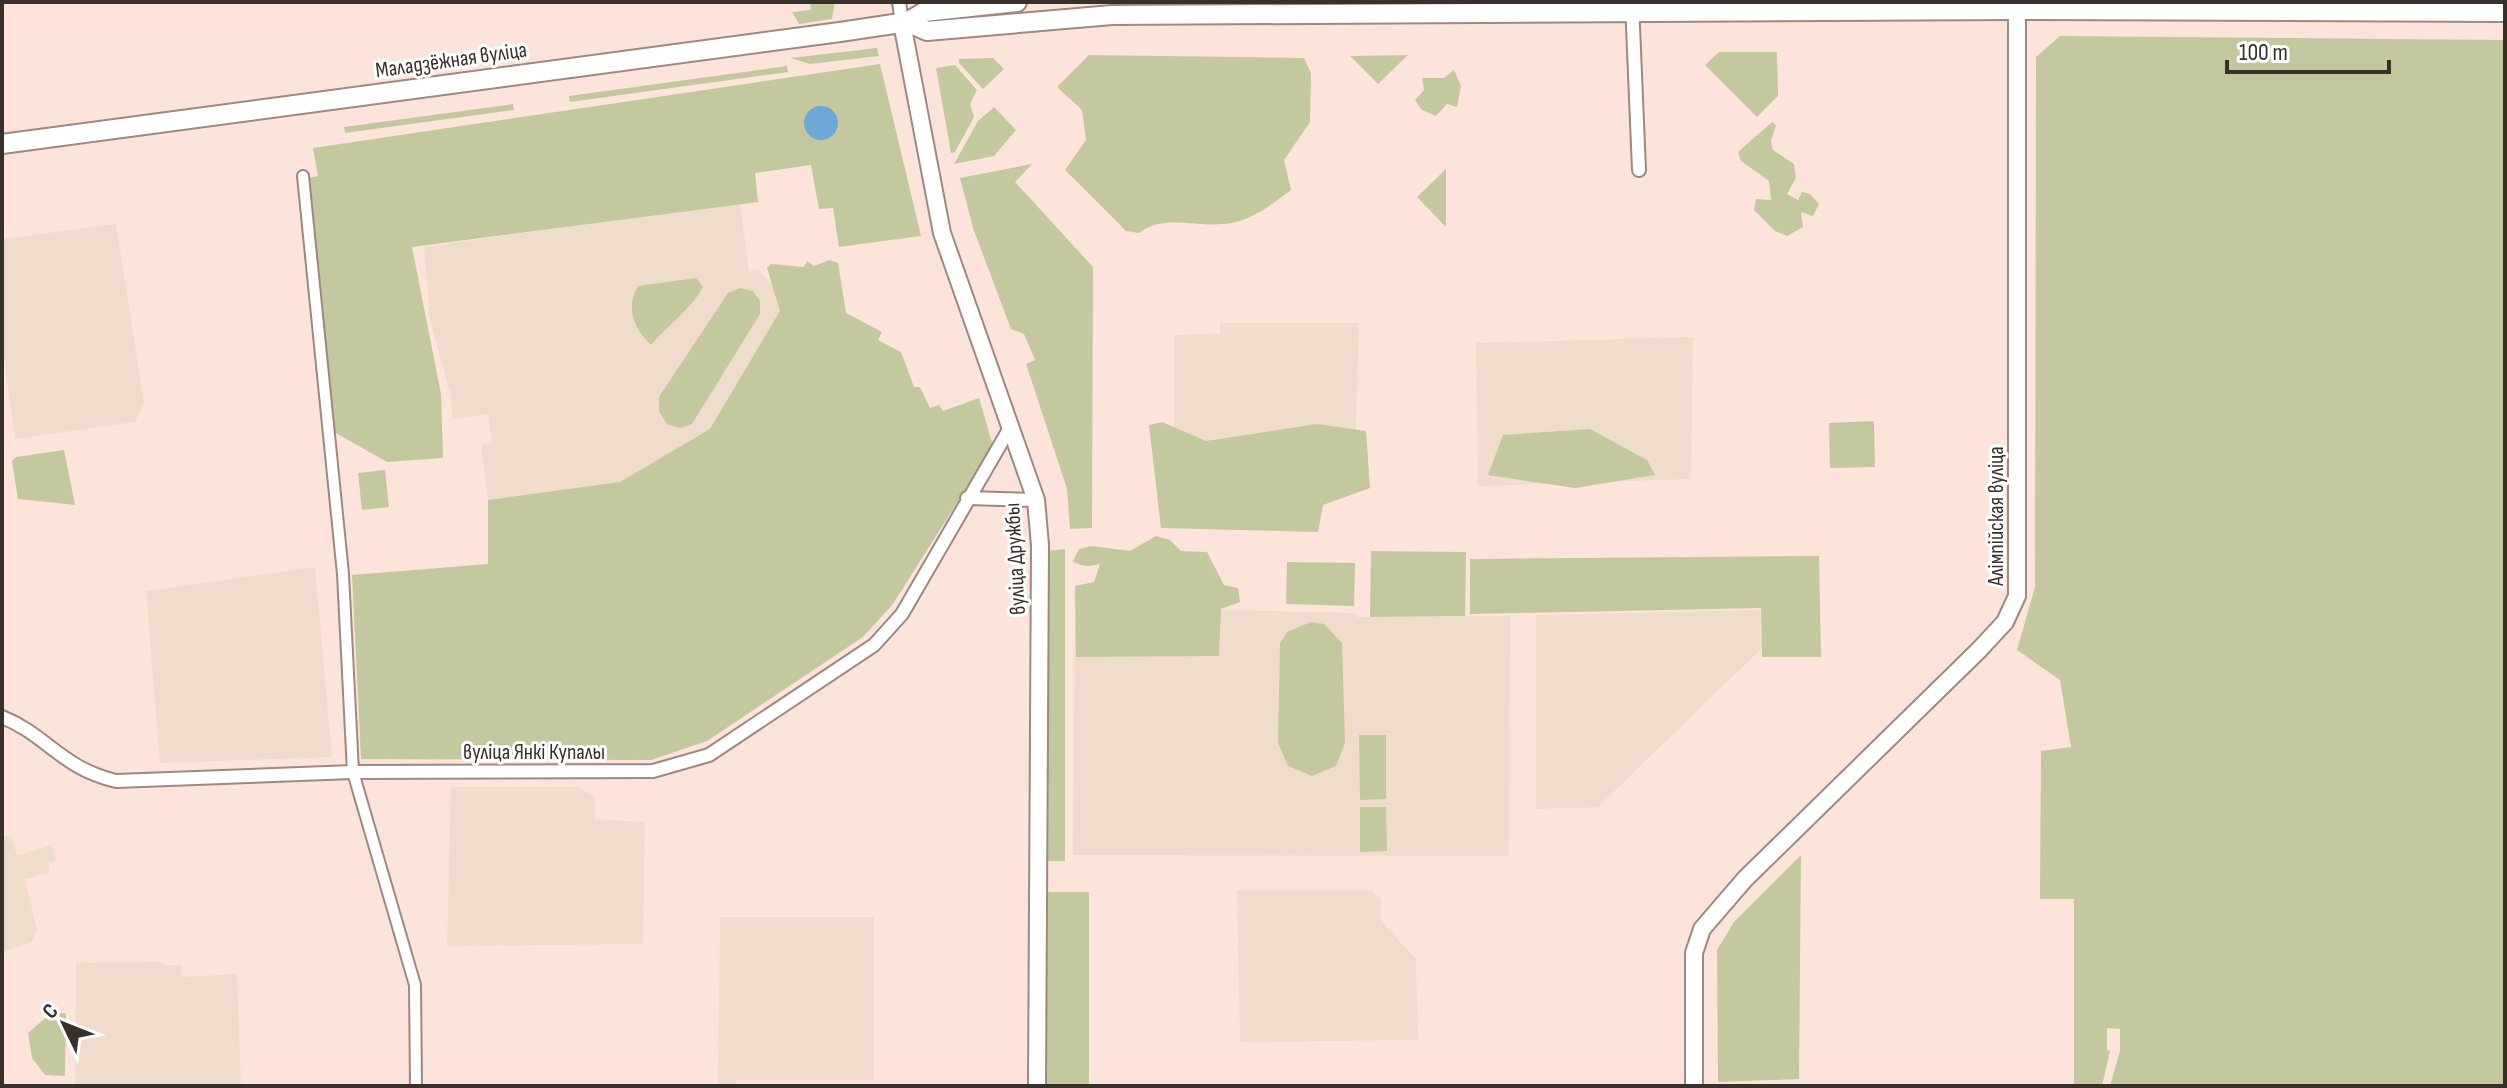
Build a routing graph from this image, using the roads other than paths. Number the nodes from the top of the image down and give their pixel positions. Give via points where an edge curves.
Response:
1 (899, 2) edge
2 (1017, 2) edge
3 (2017, 6) edge
4 (1632, 8) edge
5 (2505, 12) edge
6 (905, 22) junction
7 (2, 144) edge
8 (1639, 170) dead end
9 (303, 176) dead end
10 (1011, 426) junction
11 (967, 498) junction
12 (1036, 500) junction
13 (2, 717) edge
14 (353, 772) junction
15 (416, 1086) edge
16 (1037, 1086) edge
17 (1694, 1086) edge

1 - 6 street, вуліца Дружбы
2 - 6 main road, Маладзёжная вуліца via 924,12
3 - 4 main road, Маладзёжная вуліца
3 - 5 main road, Маладзёжная вуліца
3 - 17 street, Алімпійская вуліца via 2017,596 2005,622 1979,650 1745,879 1702,929 1694,953
4 - 6 main road, Маладзёжная вуліца via 1112,15 927,31
4 - 8 street
6 - 7 main road, Маладзёжная вуліца
6 - 10 street, вуліца Дружбы via 905,54 942,233
9 - 14 street via 343,574
10 - 11 street, вуліца Янкі Купалы
10 - 12 street, вуліца Дружбы
11 - 12 street
11 - 14 street, вуліца Янкі Купалы via 902,614 874,645 709,755 653,771
12 - 16 street, вуліца Дружбы
13 - 14 street, вуліца Янкі Купалы via 66,762 116,781
14 - 15 street via 415,985

